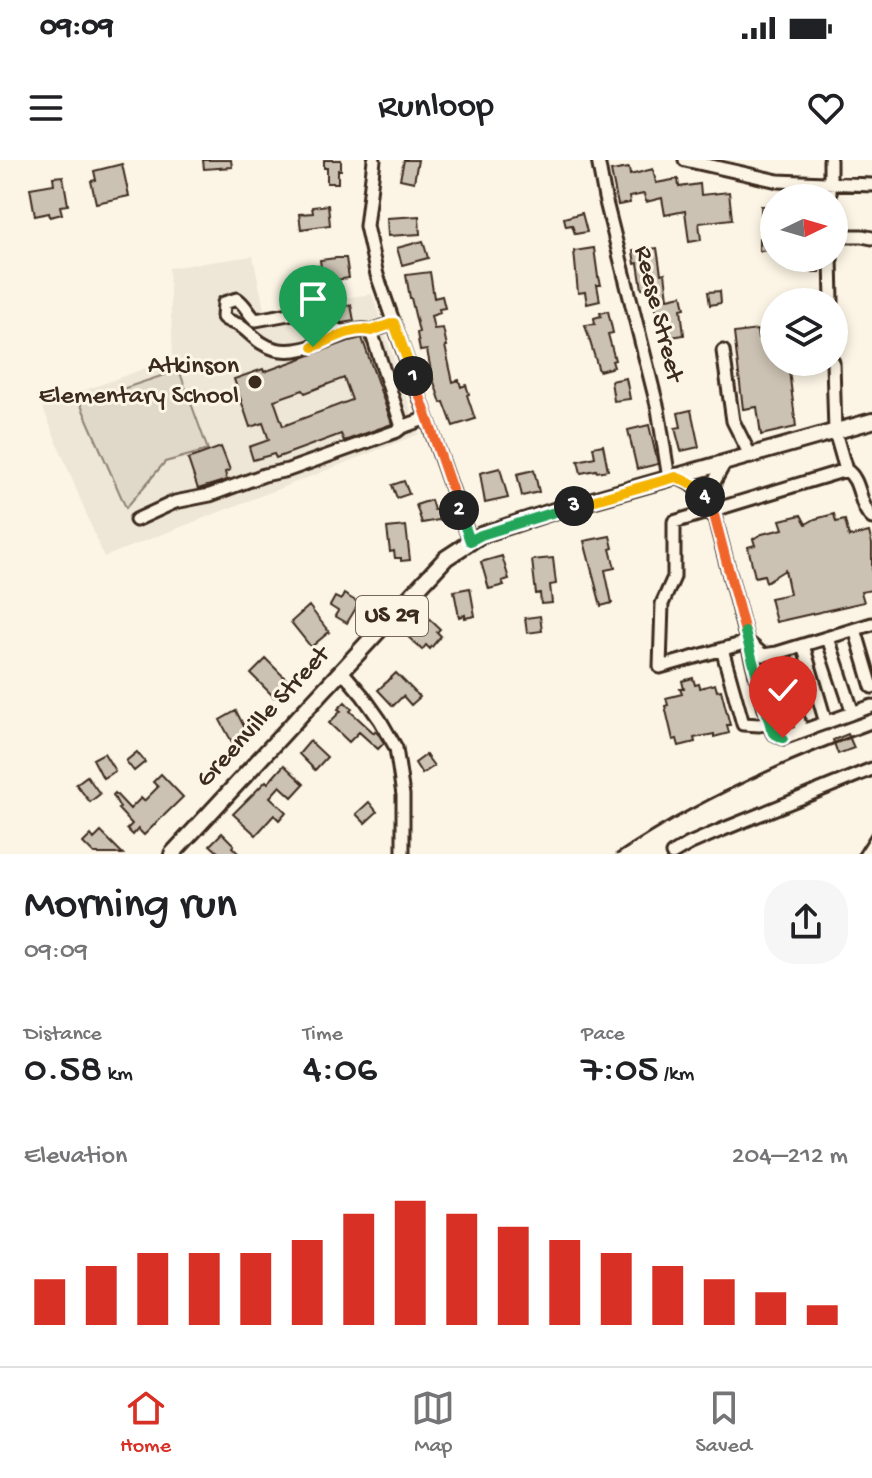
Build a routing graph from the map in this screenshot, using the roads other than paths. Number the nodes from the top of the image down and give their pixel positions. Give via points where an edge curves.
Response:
1 (374, 160) edge
2 (598, 160) edge
3 (685, 160) edge
4 (830, 160) edge
5 (829, 184) joint
6 (848, 184) edge
7 (872, 185) edge
8 (848, 236) edge
9 (872, 238) edge
10 (394, 323) junction
11 (371, 331) junction
12 (347, 333) junction
13 (723, 351) dead end
14 (833, 376) edge
15 (427, 418) junction
16 (872, 421) edge
17 (402, 427) junction
18 (835, 432) junction
19 (751, 457) junction
20 (724, 464) junction
21 (846, 470) junction
22 (672, 478) junction
23 (713, 511) junction
24 (872, 518) edge
25 (136, 520) dead end
26 (470, 541) junction
27 (872, 624) edge
28 (855, 629) junction
29 (828, 638) junction
30 (748, 642) junction
31 (803, 645) junction
32 (722, 649) junction
33 (777, 653) junction
34 (341, 670) junction
35 (872, 687) edge
36 (872, 706) edge
37 (853, 713) junction
38 (769, 723) junction
39 (826, 723) junction
40 (802, 731) junction
41 (872, 769) edge
42 (172, 854) edge
43 (403, 854) edge
44 (672, 854) edge

1 - 10 street via 366,226
2 - 22 street, Reese Street
3 - 5 street via 778,181
4 - 5 street
6 - 7 street
8 - 9 street
10 - 11 street
10 - 15 street
11 - 12 street
11 - 17 street
12 - 12 street via 312,312 256,320 237,299 224,303 223,317 275,349 313,347
13 - 19 street via 733,421
14 - 18 street
15 - 17 street
15 - 26 street
16 - 18 main road, Greenville Street / US 29
17 - 25 street via 288,470 175,502
18 - 19 main road, Greenville Street / US 29
18 - 21 street
19 - 20 main road, Greenville Street / US 29
20 - 22 main road, Greenville Street / US 29
20 - 23 street via 714,482
21 - 23 street
21 - 24 street via 853,474 864,510
22 - 23 street via 695,485
22 - 26 main road, Greenville Street / US 29
23 - 30 street
23 - 32 street via 674,522 674,577 662,604 660,667
26 - 34 main road, Greenville Street / US 29 via 446,558
27 - 28 street
28 - 29 street
28 - 35 street
29 - 31 street
29 - 37 street
30 - 32 street
30 - 33 street via 763,655
30 - 38 street
31 - 33 street
31 - 39 street
32 - 38 street via 743,724
33 - 40 street
34 - 42 main road, Greenville Street / US 29
34 - 43 street via 396,748
36 - 37 street
37 - 39 street
38 - 40 street via 783,738
39 - 40 street
41 - 44 street

